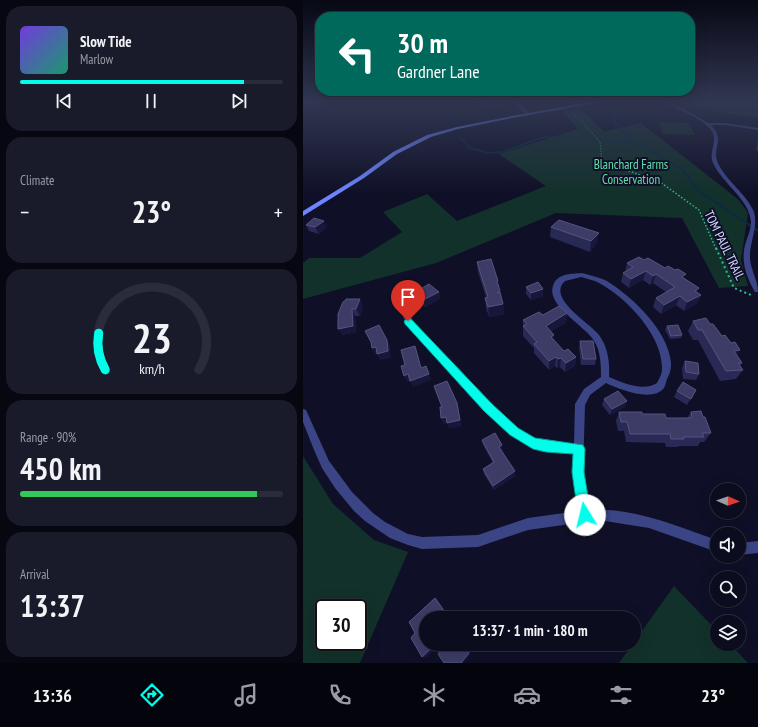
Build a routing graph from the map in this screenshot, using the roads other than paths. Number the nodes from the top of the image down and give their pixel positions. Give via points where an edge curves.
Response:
1 (445, 132) edge
2 (713, 132) edge
3 (303, 214) edge
4 (756, 220) edge
5 (758, 290) edge
6 (407, 317) dead end
7 (605, 379) junction
8 (303, 413) edge
9 (579, 449) junction
10 (585, 515) junction
11 (710, 544) edge
12 (758, 547) edge
13 (746, 548) edge

1 - 3 main road via 416,142
2 - 4 street via 717,141 713,155 719,169
4 - 5 street via 746,255 752,281
6 - 9 street via 450,368 514,432 533,443
7 - 7 street via 628,388 652,391 657,389 667,373 665,353 650,325 636,309 603,281 587,275 567,276 557,284 556,296 596,337 602,349
7 - 9 street via 587,392 580,404
8 - 10 street via 330,471 358,507 379,525 414,542 478,541 528,524
9 - 10 street via 578,472
10 - 11 street via 605,515 649,522
12 - 13 street

